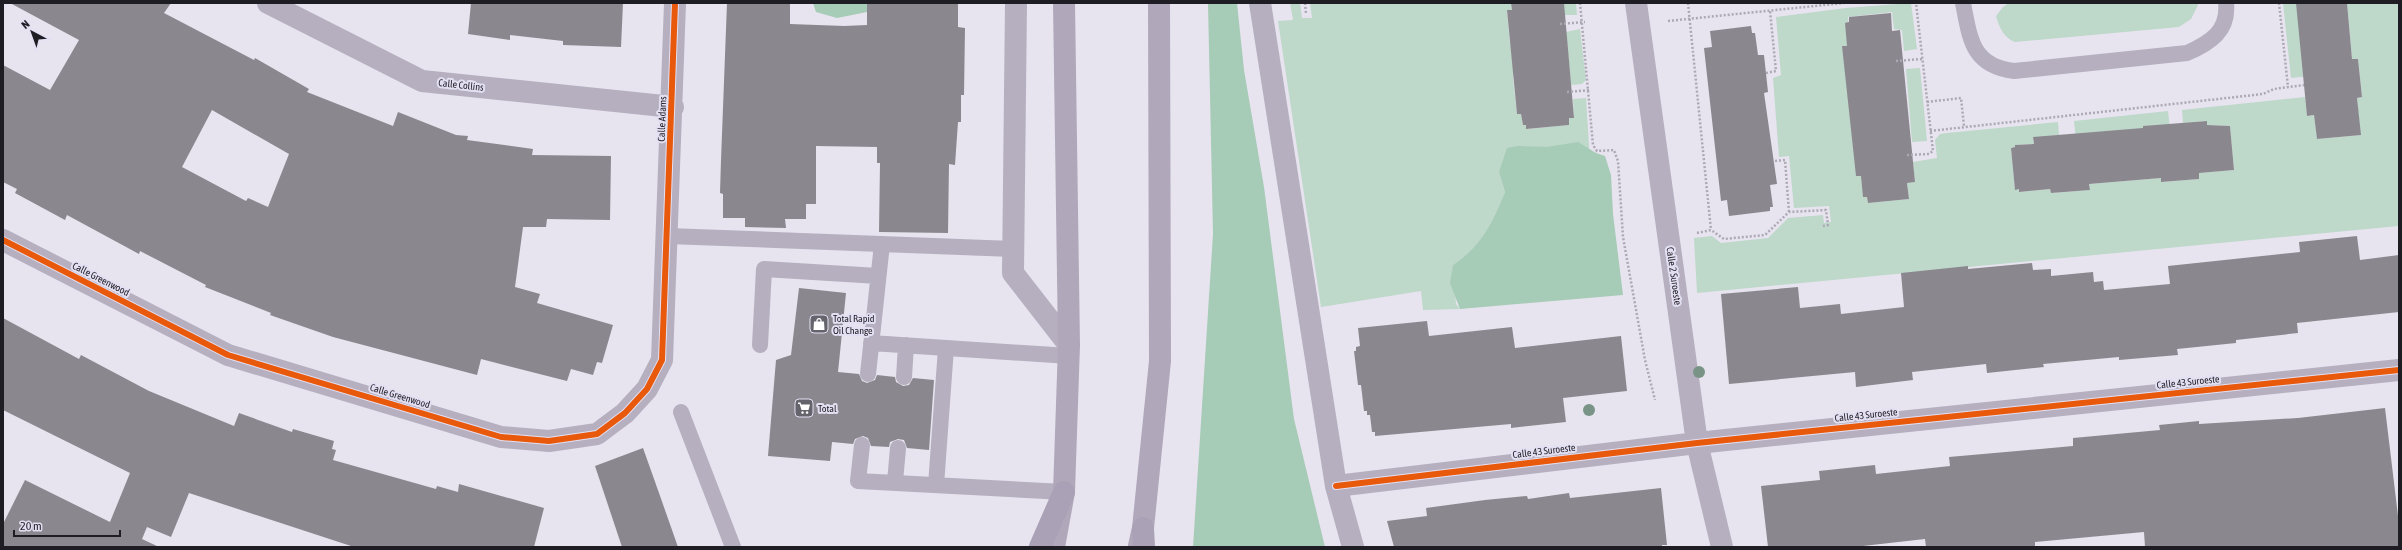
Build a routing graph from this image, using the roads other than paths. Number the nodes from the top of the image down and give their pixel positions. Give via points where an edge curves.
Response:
1 (268, 3) edge
2 (675, 3) edge
3 (1016, 3) edge
4 (1064, 3) edge
5 (1159, 3) edge
6 (1260, 3) edge
7 (1636, 3) edge
8 (1963, 3) edge
9 (2226, 3) edge
10 (673, 107) junction
11 (668, 236) junction
12 (3, 240) edge
13 (882, 244) junction
14 (1013, 249) junction
15 (878, 276) junction
16 (871, 343) junction
17 (760, 345) dead end
18 (906, 346) junction
19 (946, 348) junction
20 (1069, 351) junction
21 (2399, 370) edge
22 (868, 374) dead end
23 (904, 377) dead end
24 (681, 412) dead end
25 (1697, 443) junction
26 (862, 445) dead end
27 (898, 448) dead end
28 (895, 482) junction
29 (936, 485) junction
30 (1336, 486) junction
31 (1064, 492) junction
32 (1142, 541) edge
33 (732, 547) edge
34 (1040, 547) edge
35 (1054, 547) edge
36 (1353, 547) edge
37 (1722, 547) edge

1 - 10 street, Calle Collins via 422,81
2 - 10 street, Calle Adams
3 - 14 street
4 - 20 main road
5 - 32 main road via 1160,361
6 - 30 street
7 - 25 street, Calle 2 Suroeste
8 - 9 lane via 1972,47 1986,63 1998,70 2014,72 2187,53 2207,44 2221,30 2227,13
10 - 11 street, Calle Adams
11 - 12 street, Calle Greenwood via 662,360 647,389 625,413 597,434 549,441 501,437 228,355
11 - 13 lane
13 - 14 lane
13 - 15 lane
14 - 20 street via 1012,273
15 - 16 lane
15 - 17 lane via 764,268
16 - 18 lane
16 - 22 lane
18 - 19 lane
18 - 23 lane
19 - 20 lane
19 - 29 lane
20 - 31 main road
21 - 25 street, Calle 43 Suroeste
24 - 33 lane
25 - 30 street, Calle 43 Suroeste
25 - 37 street, Calle 2 Suroeste
26 - 28 lane via 858,481
27 - 28 lane
28 - 29 lane
29 - 31 lane
30 - 36 street
31 - 34 highway
31 - 35 main road

